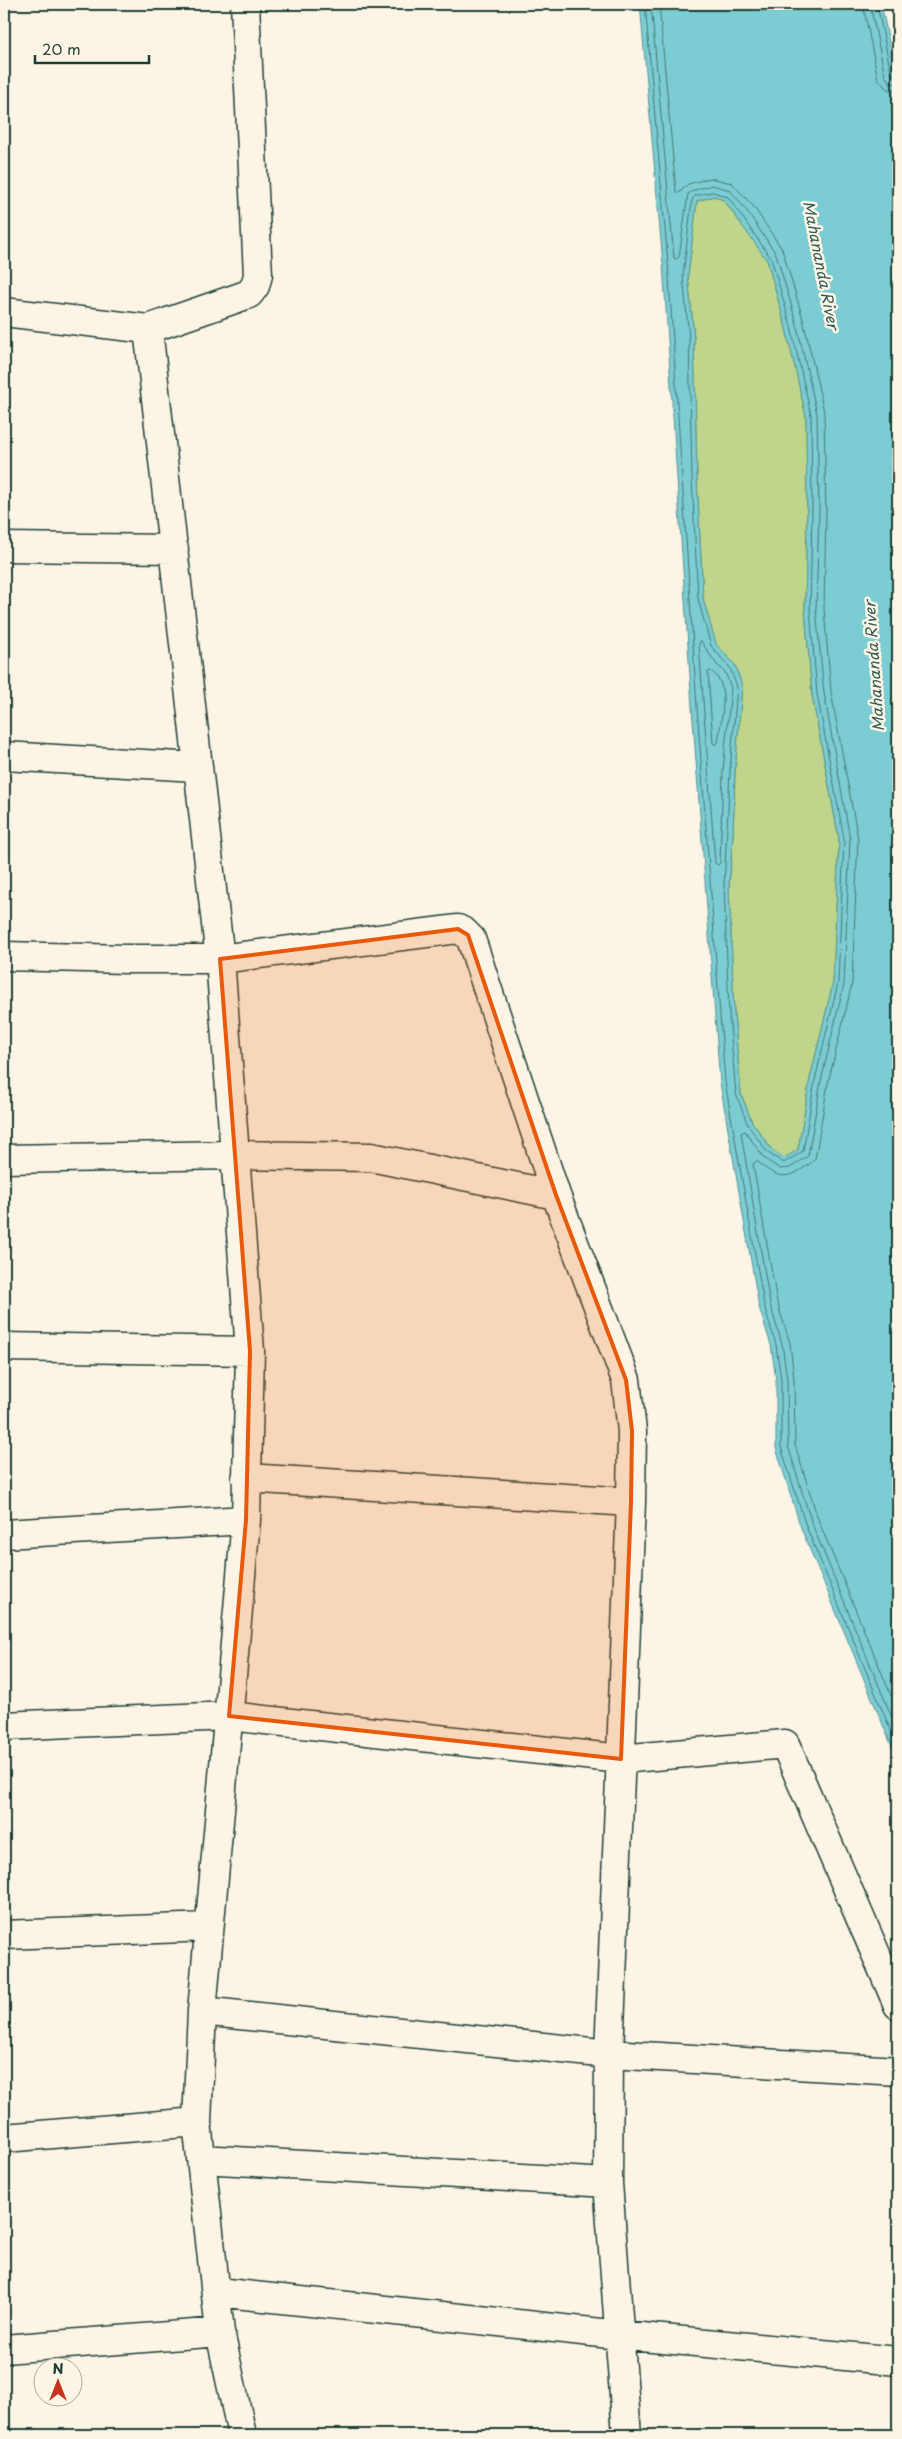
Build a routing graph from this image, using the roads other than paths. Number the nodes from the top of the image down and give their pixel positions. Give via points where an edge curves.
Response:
1 (245, 4) edge
2 (4, 312) edge
3 (148, 329) junction
4 (4, 546) edge
5 (174, 549) junction
6 (4, 756) edge
7 (197, 767) junction
8 (4, 956) edge
9 (220, 959) junction
10 (234, 1155) junction
11 (4, 1159) edge
12 (556, 1195) junction
13 (4, 1347) edge
14 (250, 1351) junction
15 (246, 1478) junction
16 (631, 1502) junction
17 (246, 1520) junction
18 (4, 1534) edge
19 (229, 1716) junction
20 (4, 1726) edge
21 (621, 1759) junction
22 (209, 1927) junction
23 (4, 1935) edge
24 (898, 2005) edge
25 (202, 2011) junction
26 (609, 2054) junction
27 (898, 2070) edge
28 (197, 2122) junction
29 (4, 2138) edge
30 (201, 2159) junction
31 (608, 2183) junction
32 (217, 2292) junction
33 (220, 2332) junction
34 (620, 2335) junction
35 (4, 2350) edge
36 (898, 2361) edge
37 (242, 2435) edge
38 (627, 2435) edge

1 - 3 street via 258,275 255,286 249,294
2 - 3 street
3 - 5 street
4 - 5 street
5 - 7 street
6 - 7 street
7 - 9 street
8 - 9 street
9 - 10 street
9 - 12 street via 458,929 464,932 471,939
10 - 11 street
10 - 12 street via 371,1157
10 - 14 street
12 - 16 street via 626,1380 632,1431
13 - 14 street
14 - 15 street
15 - 16 street
15 - 17 street
16 - 21 street
17 - 18 street
17 - 19 street
19 - 20 street
19 - 21 street
19 - 22 street
21 - 24 street via 785,1744
21 - 26 street
22 - 23 street
22 - 25 street
25 - 26 street
25 - 28 street
26 - 27 street
26 - 31 street
28 - 29 street
28 - 30 street
30 - 31 street
30 - 32 street
31 - 34 street
32 - 33 street
32 - 34 street
33 - 35 street
33 - 37 street
34 - 36 street
34 - 38 street

